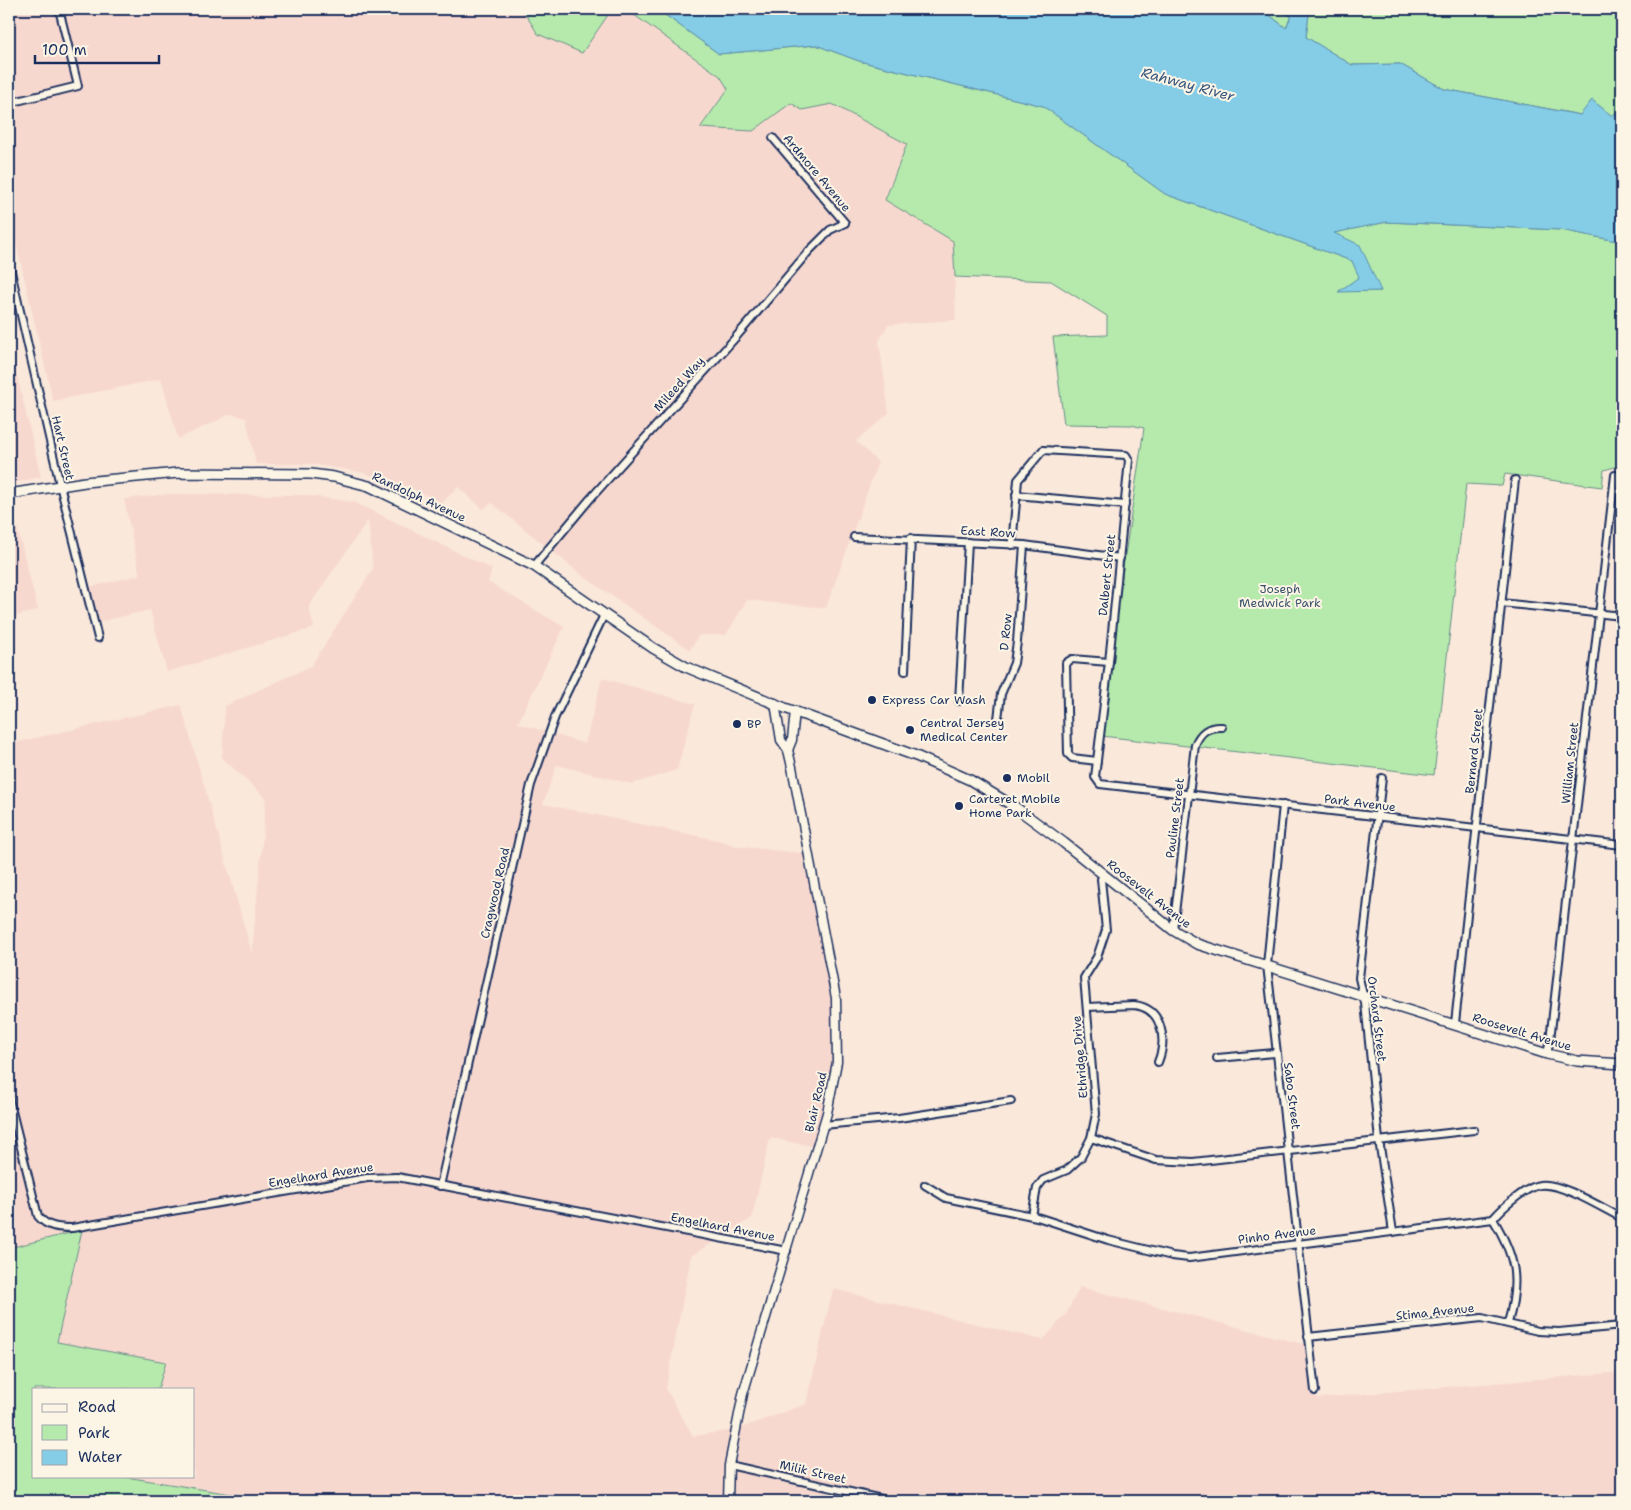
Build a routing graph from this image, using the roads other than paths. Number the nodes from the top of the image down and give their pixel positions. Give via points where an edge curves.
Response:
1 (59, 9) edge
2 (9, 104) edge
3 (773, 138) dead end
4 (845, 223) joint
5 (9, 263) edge
6 (1615, 475) dead end
7 (1515, 480) dead end
8 (60, 485) junction
9 (9, 494) edge
10 (1016, 495) junction
11 (1125, 505) junction
12 (854, 537) dead end
13 (910, 538) junction
14 (968, 542) junction
15 (1012, 545) junction
16 (1024, 545) junction
17 (1120, 558) junction
18 (534, 566) junction
19 (1501, 603) junction
20 (1598, 614) junction
21 (604, 615) junction
22 (1622, 616) edge
23 (98, 638) dead end
24 (1109, 662) junction
25 (905, 671) dead end
26 (959, 701) dead end
27 (775, 703) junction
28 (795, 711) junction
29 (998, 719) dead end
30 (1222, 727) dead end
31 (788, 750) junction
32 (1097, 761) junction
33 (1382, 778) dead end
34 (1096, 781) joint
35 (1189, 795) junction
36 (1283, 805) junction
37 (1378, 816) junction
38 (1478, 827) junction
39 (1574, 838) junction
40 (1622, 845) edge
41 (1104, 874) junction
42 (1174, 930) junction
43 (1267, 964) junction
44 (1363, 994) junction
45 (1087, 1007) junction
46 (1455, 1024) junction
47 (1275, 1053) junction
48 (1547, 1054) junction
49 (1216, 1058) dead end
50 (1158, 1062) dead end
51 (1622, 1064) edge
52 (9, 1099) edge
53 (1011, 1101) dead end
54 (823, 1124) junction
55 (1474, 1130) dead end
56 (1090, 1138) junction
57 (1379, 1140) junction
58 (1288, 1151) junction
59 (440, 1186) junction
60 (925, 1186) dead end
61 (1032, 1216) junction
62 (1622, 1218) edge
63 (1493, 1219) junction
64 (1392, 1232) junction
65 (1298, 1244) junction
66 (787, 1251) junction
67 (1508, 1323) junction
68 (1622, 1326) edge
69 (1308, 1337) junction
70 (1315, 1391) dead end
71 (729, 1465) junction
72 (728, 1501) edge
73 (891, 1501) edge

1 - 2 street via 78,86
3 - 4 street, Ardmore Avenue
4 - 18 street, Mileed Way via 830,230 809,251
5 - 8 street, Hart Street
6 - 20 street, William Street
7 - 19 street, Bernard Street
8 - 9 main road, Randolph Avenue
8 - 18 main road, Randolph Avenue via 178,474 271,473 334,477 385,493
8 - 23 street, Hart Street
10 - 11 street
10 - 11 street, Dalbert Street via 1018,480 1043,450 1126,455 1129,460
10 - 15 street
11 - 17 street, Dalbert Street
12 - 13 street, East Row
13 - 14 street, East Row
13 - 25 street
14 - 15 street, East Row
14 - 26 street
15 - 16 street, East Row
16 - 17 street, East Row
16 - 29 street, D Row via 1017,642 1014,662 1001,694
17 - 24 street, Dalbert Street
18 - 21 main road, Randolph Avenue
19 - 20 street
19 - 38 street, Bernard Street
20 - 22 street
20 - 39 street, William Street
21 - 27 main road, Randolph Avenue via 686,667
21 - 59 street, Cragwood Road via 555,717 535,770
24 - 32 street, Dalbert Street
24 - 32 street via 1072,660 1066,663 1068,754 1072,758
27 - 28 main road, Roosevelt Avenue
27 - 31 street, Blair Road via 781,740
28 - 31 street
28 - 41 main road, Roosevelt Avenue via 916,756 970,780 1015,807
30 - 35 street, Pauline Street via 1212,726 1199,736
31 - 54 street, Blair Road via 836,998 837,1062
32 - 34 street, Dalbert Street
33 - 37 street, Orchard Street
34 - 35 street, Park Avenue via 1103,785
35 - 36 street, Park Avenue
35 - 42 street, Pauline Street
36 - 37 street, Park Avenue
36 - 43 street, Sabo Street
37 - 38 street, Park Avenue
37 - 44 street, Orchard Street via 1359,978
38 - 39 street, Park Avenue
38 - 46 street, Bernard Street
39 - 40 street, Park Avenue
39 - 48 street, William Street
41 - 42 main road, Roosevelt Avenue
41 - 45 street, Ethridge Drive via 1101,880 1106,930 1097,957 1084,978
42 - 43 main road, Roosevelt Avenue via 1197,944
43 - 44 main road, Roosevelt Avenue
43 - 47 street, Sabo Street
44 - 46 main road, Roosevelt Avenue
44 - 57 street, Orchard Street
45 - 50 street via 1134,1005 1151,1012 1162,1032 1163,1048
45 - 56 street, Ethridge Drive via 1096,1102
46 - 48 main road, Roosevelt Avenue
47 - 49 street
47 - 58 street, Sabo Street
48 - 51 main road, Roosevelt Avenue via 1577,1061
52 - 59 street, Engelhard Avenue via 38,1216 58,1228 367,1178 397,1177
53 - 54 street via 891,1119
54 - 66 street, Blair Road
55 - 57 street
56 - 58 street via 1156,1160 1193,1162
56 - 61 street, Ethridge Drive via 1074,1164 1043,1180 1037,1188
57 - 58 street
57 - 64 street, Orchard Street
58 - 65 street, Sabo Street
59 - 66 street, Engelhard Avenue
60 - 61 street, Pinho Avenue via 946,1198
61 - 65 street, Pinho Avenue via 1108,1240 1189,1258
62 - 63 street via 1554,1185 1539,1185 1502,1209
63 - 64 street, Pinho Avenue
63 - 67 street via 1514,1264 1514,1296
64 - 65 street, Pinho Avenue
65 - 69 street, Sabo Street
66 - 71 street, Blair Road via 743,1394
67 - 68 street, Stima Avenue via 1538,1331 1559,1332
67 - 69 street, Stima Avenue via 1482,1318
69 - 70 street, Sabo Street
71 - 72 street, Blair Road
71 - 73 street, Milik Street

